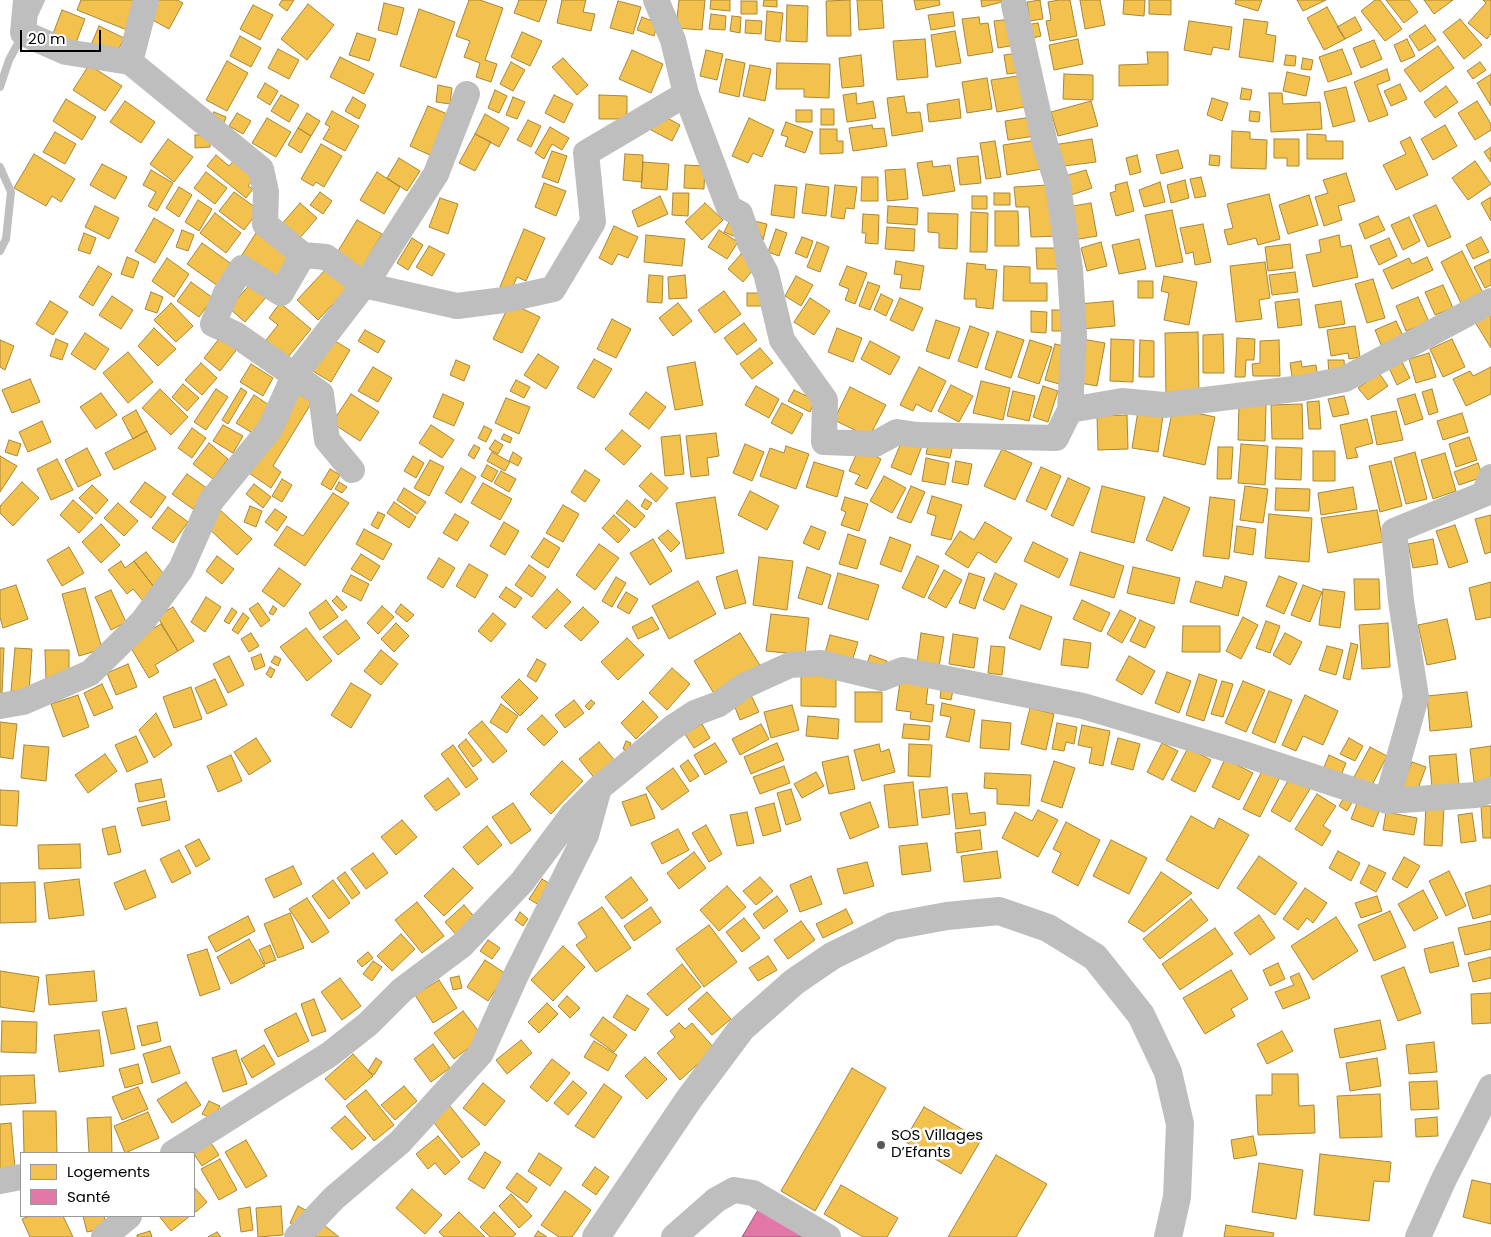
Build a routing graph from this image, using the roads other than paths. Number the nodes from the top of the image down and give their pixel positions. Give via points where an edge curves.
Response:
1 (26, 0) edge
2 (146, 0) edge
3 (656, 0) edge
4 (1014, 5) dead end
5 (130, 62) junction
6 (467, 94) dead end
7 (686, 94) junction
8 (303, 254) junction
9 (364, 285) junction
10 (1491, 301) edge
11 (294, 376) junction
12 (1070, 410) junction
13 (352, 470) dead end
14 (1491, 477) edge
15 (0, 706) edge
16 (599, 788) junction
17 (1491, 790) edge
18 (1387, 801) junction
19 (1491, 1087) edge
20 (175, 1152) edge
21 (20, 1177) edge
22 (0, 1181) edge
23 (128, 1217) edge
24 (104, 1237) edge
25 (297, 1237) edge
26 (596, 1237) edge
27 (674, 1237) edge
28 (828, 1237) edge
29 (1168, 1237) edge
30 (1418, 1237) edge

1 - 5 street via 23,33 66,52
2 - 5 street
3 - 7 street via 673,40
4 - 12 street via 1045,144 1058,185 1070,270 1074,335
5 - 8 street via 261,168 266,192 265,224
6 - 9 street via 436,174
7 - 9 street via 586,153 594,222 553,289 457,306
7 - 12 street via 729,208 740,214 750,243 766,273 782,340 825,400 824,442 875,444 897,432 1056,438
8 - 9 street via 326,257
8 - 11 street via 281,293 242,268 226,293 213,324 234,334
9 - 11 street
10 - 12 street via 1345,379 1302,388 1164,405 1122,401
11 - 13 street via 321,394 327,440
11 - 15 street via 270,429 211,501 180,568 143,621 90,673 22,702
14 - 18 street via 1484,494 1394,531 1416,697
16 - 18 street via 695,713 719,704 744,686 790,665 820,663 882,678 902,670 1083,706
16 - 20 street via 572,815 522,882 462,945 402,990 368,1024 330,1054
16 - 25 street via 586,836 481,1053 400,1142 334,1198
17 - 18 street via 1476,795
19 - 30 street
21 - 22 street
23 - 24 street
26 - 29 street via 688,1099 742,1028 794,982 832,956 893,926 999,911 1048,928 1095,957 1141,1015 1168,1072 1180,1124 1177,1197
27 - 28 street via 716,1200 734,1190 754,1193

